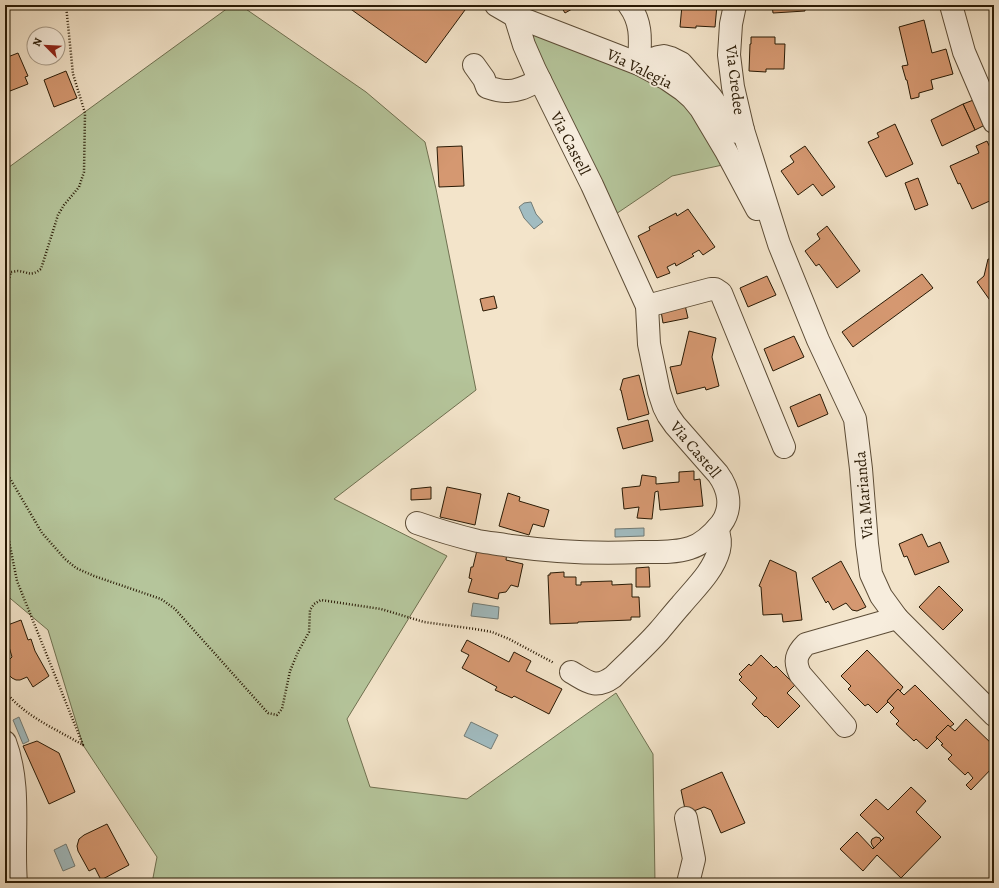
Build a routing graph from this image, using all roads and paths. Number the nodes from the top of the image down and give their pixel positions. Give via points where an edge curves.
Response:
1 (66, 5) edge
2 (496, 5) edge
3 (629, 5) edge
4 (735, 5) edge
5 (951, 5) edge
6 (515, 16) junction
7 (639, 64) junction
8 (474, 65) dead end
9 (540, 80) junction
10 (994, 122) edge
11 (743, 130) junction
12 (779, 244) junction
13 (5, 295) edge
14 (647, 306) junction
15 (784, 447) dead end
16 (5, 470) edge
17 (5, 521) edge
18 (417, 523) dead end
19 (717, 529) junction
20 (897, 618) junction
21 (571, 672) joint
22 (5, 691) edge
23 (994, 715) edge
24 (845, 726) dead end
25 (5, 742) edge
26 (686, 818) dead end
27 (16, 883) edge
28 (688, 883) edge

1 - 13 path via 73,74 85,112 84,172 79,187 58,216 41,269 29,274 11,272
2 - 6 street, Via Valegia
3 - 7 street via 639,27
4 - 11 street, Via Credee via 731,24 730,55 733,87
5 - 10 street via 964,52
6 - 7 street, Via Valegia
6 - 9 street, Via Castell via 524,45
7 - 11 street, Via Credee via 664,56 681,63 711,97 731,130
7 - 12 street, Via Valegia via 668,79 692,98 701,109 769,231
8 - 9 street via 487,87 512,91
9 - 14 street, Via Castell via 592,185
11 - 12 street, Via Credee
12 - 20 street, Via Marianda via 818,340 855,419 871,574 881,596
14 - 15 street via 711,289 721,293
14 - 19 street, Via Castell via 649,344 664,407 674,425 724,482 728,501 727,512
16 - 21 path via 42,533 64,559 94,576 161,599 174,609 268,713 278,716 282,709 290,671 309,632 310,610 321,600 381,609 424,622 492,632
17 - 22 path via 17,581 83,745 32,716
18 - 19 street, Via Castell via 479,541 573,552 619,553 675,551 688,548 707,539
19 - 21 street via 721,542 719,551 703,580 658,632 607,682 588,682
20 - 23 street, Via Marianda
20 - 24 street via 806,644 800,650 796,666 800,674
25 - 27 street via 14,788
26 - 28 street via 694,859

